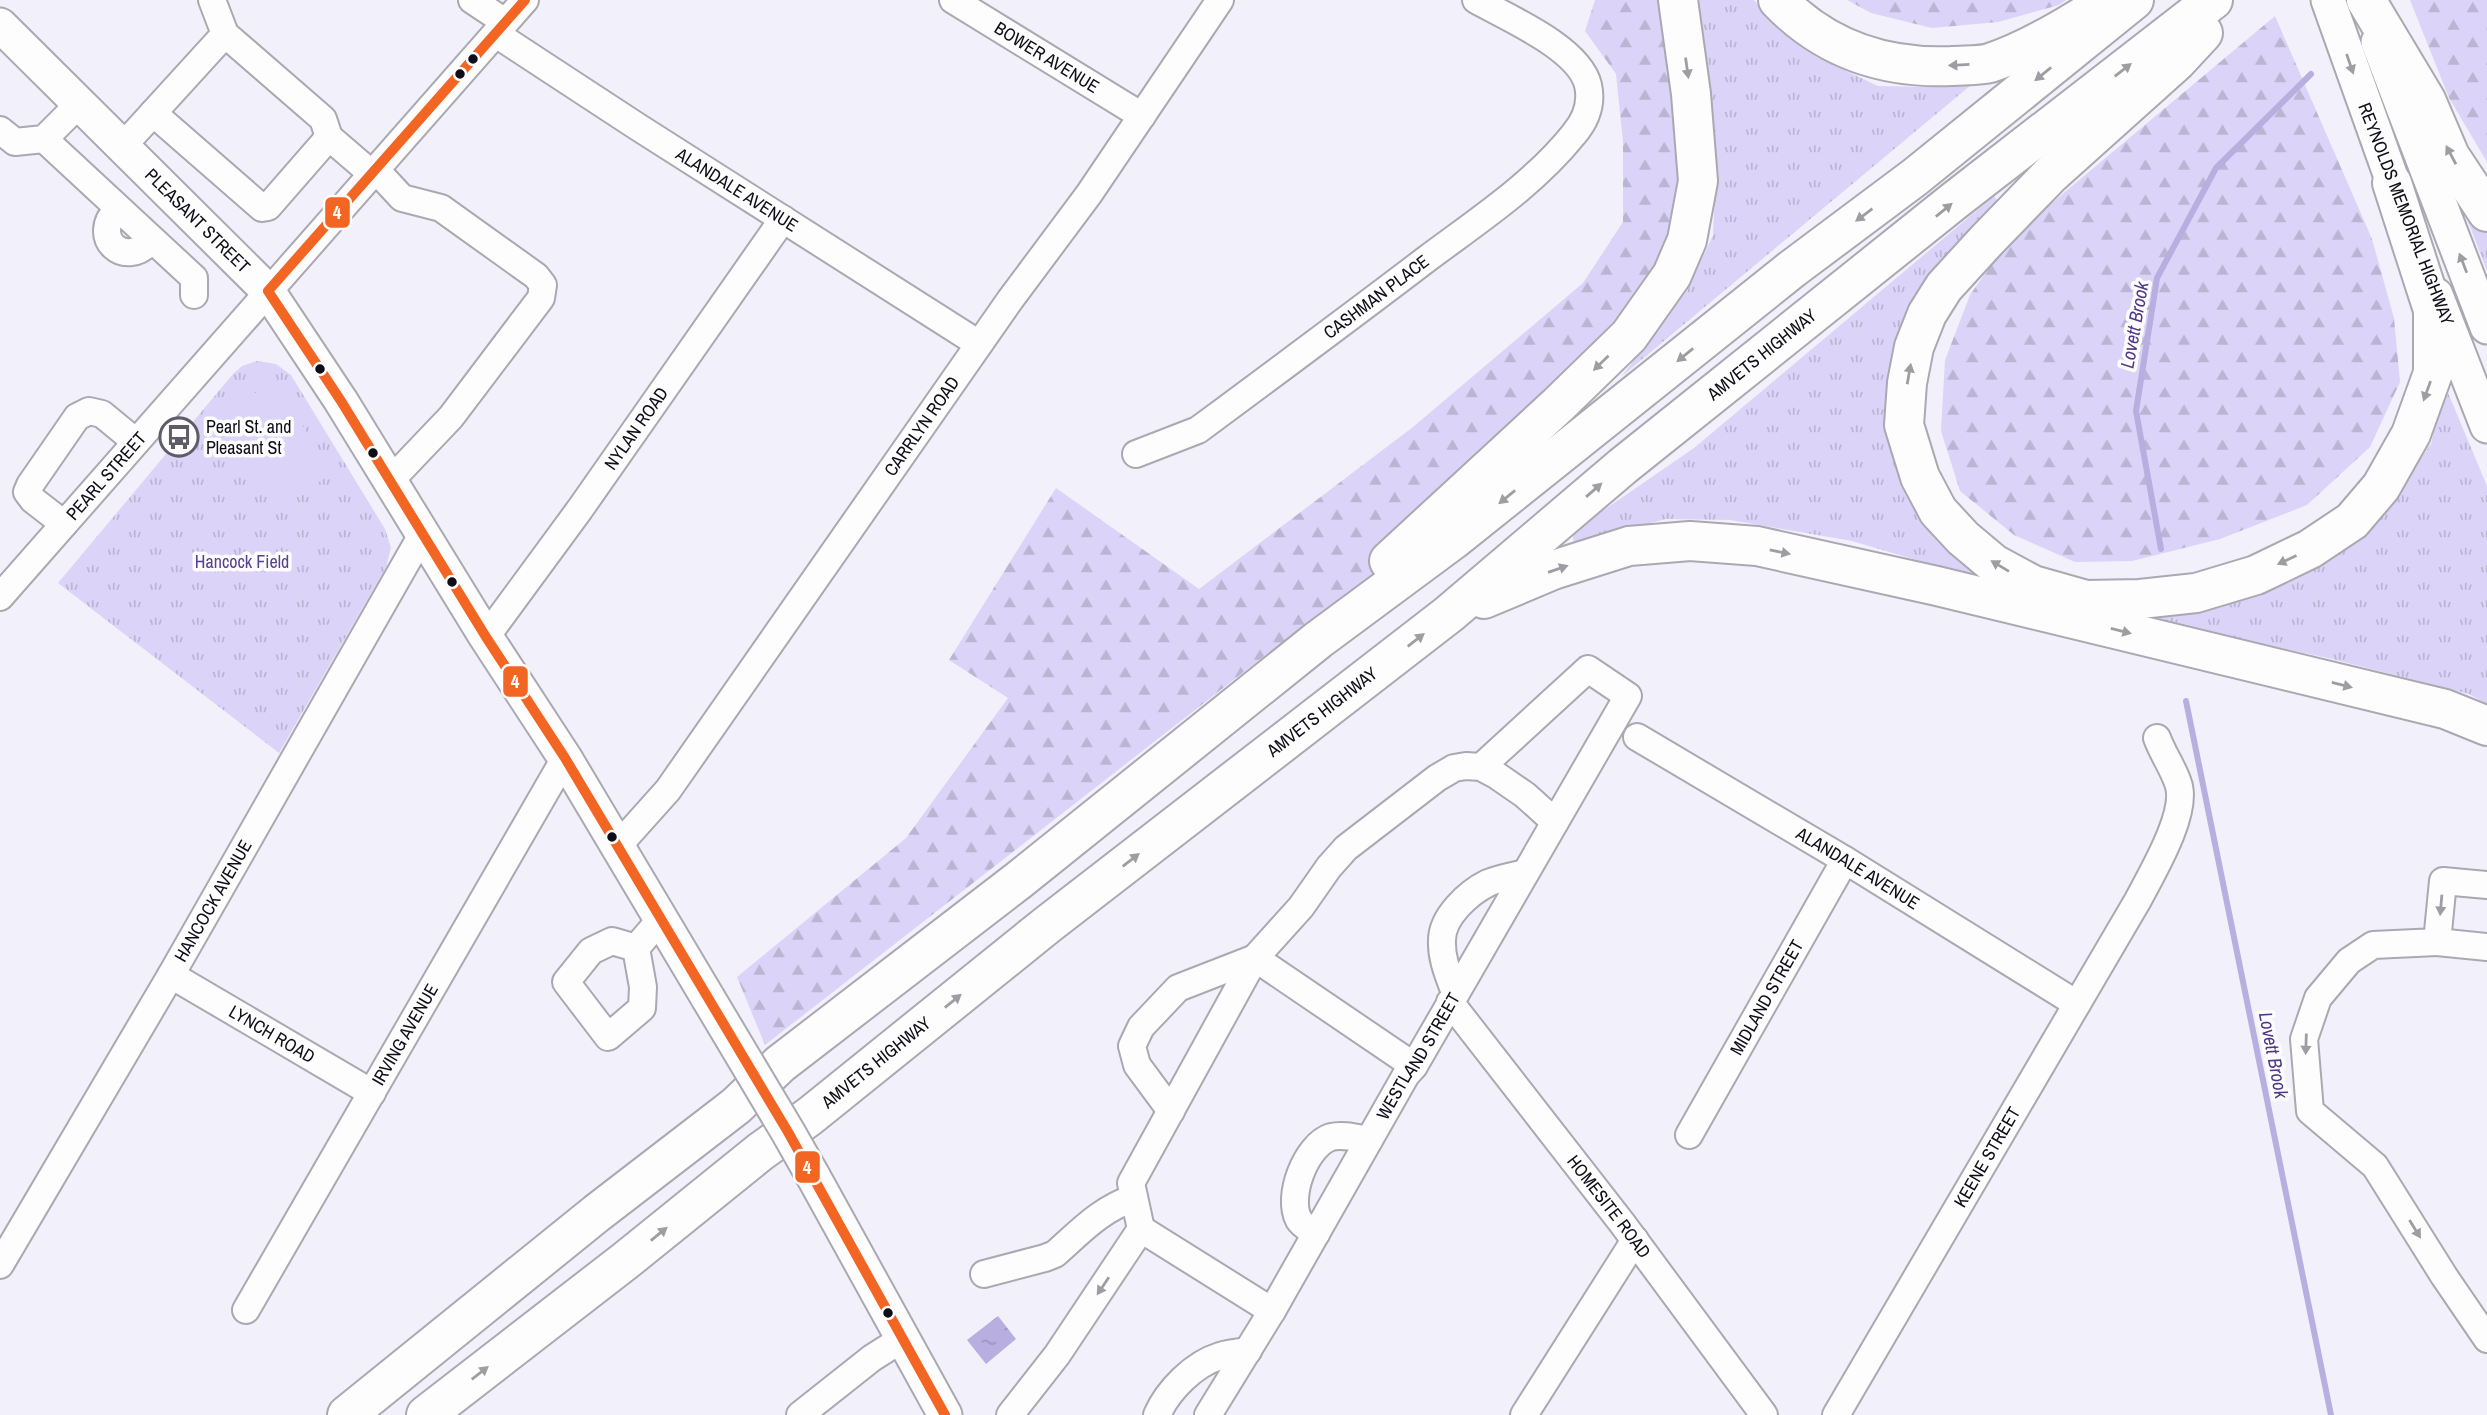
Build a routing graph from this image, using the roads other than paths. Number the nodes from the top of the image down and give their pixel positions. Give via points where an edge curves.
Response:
1 (212, 0) edge
2 (472, 0) edge
3 (525, 0) edge
4 (953, 0) edge
5 (1220, 0) edge
6 (1476, 0) edge
7 (1678, 0) edge
8 (1778, 0) edge
9 (2109, 0) edge
10 (2134, 0) edge
11 (2213, 0) edge
12 (2233, 0) edge
13 (2328, 0) edge
14 (2364, 0) edge
15 (0, 25) edge
16 (501, 28) junction
17 (225, 34) junction
18 (79, 104) junction
19 (153, 113) junction
20 (1142, 116) junction
21 (0, 130) edge
22 (330, 137) junction
23 (44, 139) junction
24 (122, 146) junction
25 (374, 172) junction
26 (2392, 183) junction
27 (2487, 212) edge
28 (783, 219) junction
29 (268, 291) junction
30 (194, 295) dead end
31 (2487, 327) edge
32 (979, 344) junction
33 (2487, 426) edge
34 (136, 442) junction
35 (1136, 454) dead end
36 (390, 481) junction
37 (64, 524) junction
38 (423, 533) junction
39 (0, 597) edge
40 (1450, 614) junction
41 (486, 637) junction
42 (1318, 640) junction
43 (2487, 726) edge
44 (1637, 737) dead end
45 (2157, 738) dead end
46 (565, 758) junction
47 (1481, 767) junction
48 (1555, 822) junction
49 (617, 847) junction
50 (1845, 860) junction
51 (1525, 873) junction
52 (2487, 885) edge
53 (660, 920) junction
54 (2437, 942) junction
55 (2487, 947) edge
56 (636, 948) dead end
57 (1255, 958) junction
58 (171, 975) junction
59 (1453, 998) junction
60 (2077, 1004) junction
61 (1414, 1066) junction
62 (372, 1093) junction
63 (1171, 1111) junction
64 (1689, 1135) dead end
65 (1370, 1140) junction
66 (1134, 1198) junction
67 (1141, 1229) junction
68 (1316, 1234) junction
69 (1635, 1240) junction
70 (0, 1265) edge
71 (984, 1274) dead end
72 (246, 1310) dead end
73 (1272, 1311) junction
74 (902, 1339) junction
75 (2487, 1339) edge
76 (1248, 1351) junction
77 (347, 1415) edge
78 (425, 1415) edge
79 (800, 1415) edge
80 (945, 1415) edge
81 (1010, 1415) edge
82 (1157, 1415) edge
83 (1208, 1415) edge
84 (1524, 1415) edge
85 (1764, 1415) edge
86 (1836, 1415) edge

1 - 17 street
2 - 16 street, ALANDALE AVENUE
3 - 16 street, PEARL STREET
4 - 20 street, BOWER AVENUE
5 - 20 street, CARRLYN ROAD
6 - 35 street, CASHMAN PLACE via 1541,36 1583,73 1589,107 1576,133 1517,191 1198,430
7 -> 42 highway via 1698,181 1687,240 1672,275 1629,336 1367,582
9 -> 8 highway via 2066,28 1988,64 1932,67 1883,61 1835,44
10 -> 42 highway via 1453,540
40 -> 11 highway, AMVETS HIGHWAY via 1623,466
26 -> 12 highway via 2433,310 2433,373 2411,434 2381,487 2352,521 2311,549 2256,575 2196,593 2086,600 2033,585 1994,564 1938,511 1920,477 1904,425 1914,347 1927,314 1944,286 1995,232 2177,61
13 -> 26 main road, REYNOLDS MEMORIAL HIGHWAY
27 -> 14 highway via 2450,156 2426,100
31 -> 14 main road, REYNOLDS MEMORIAL HIGHWAY
15 - 18 main road, PLEASANT STREET
16 - 25 street, PEARL STREET
16 - 28 street, ALANDALE AVENUE via 627,120
17 - 19 street
17 - 22 street via 323,119
18 - 23 street
18 - 24 main road, PLEASANT STREET
19 - 22 street via 262,208 268,207
19 - 24 street
20 - 32 street, CARRLYN ROAD
21 - 23 street via 15,142
22 - 25 street
23 - 30 street via 118,208 106,227 113,247 134,253 151,240 194,278
24 - 29 main road, PLEASANT STREET
25 - 29 street, PEARL STREET
25 - 36 street via 402,198 441,208 543,285 541,298 451,417
26 - 33 main road, REYNOLDS MEMORIAL HIGHWAY
28 - 32 street, ALANDALE AVENUE
28 - 41 street, NYLAN ROAD
29 - 34 street, PEARL STREET
29 - 36 main road, PLEASANT STREET
32 - 49 street, CARRLYN ROAD via 668,790
34 - 37 street, PEARL STREET
34 - 37 street via 102,414 89,411 77,417 27,492
36 - 38 main road, PLEASANT STREET
37 - 39 street, PEARL STREET
38 - 41 main road, PLEASANT STREET
38 - 58 street, HANCOCK AVENUE
40 -> 43 highway via 1553,570 1629,546 1690,541 1757,546 2445,709
78 -> 40 highway, AMVETS HIGHWAY
41 - 46 main road, PLEASANT STREET
42 - 77 highway via 780,1064 736,1107
44 - 50 street, ALANDALE AVENUE
45 - 60 street, KEENE STREET via 2179,784 2180,801 2168,842
46 - 49 main road, PLEASANT STREET
46 - 62 street, IRVING AVENUE
47 - 48 street via 1525,795
47 - 48 street, WESTLAND STREET via 1588,669 1628,696
47 - 57 street via 1454,768 1437,778 1346,848 1301,908
48 - 51 street, WESTLAND STREET
49 - 53 main road, PLEASANT STREET
50 - 60 street, ALANDALE AVENUE
50 - 64 street, MIDLAND STREET
51 - 59 street, WESTLAND STREET
51 - 59 street, HOMESITE ROAD via 1489,883 1469,895 1450,917 1441,937
52 -> 54 street via 2443,881
53 - 56 street
53 - 74 main road, PLEASANT STREET, bridge via 788,1132
54 - 55 street
54 -> 75 street via 2373,945 2348,961 2318,998 2304,1039 2310,1111 2375,1166
57 - 61 street
57 - 63 street
57 - 63 street via 1178,988 1141,1027 1132,1045 1137,1065
58 - 62 street, LYNCH ROAD
58 - 70 street, HANCOCK AVENUE
59 - 61 street, WESTLAND STREET
59 - 69 street, HOMESITE ROAD
60 - 86 street, KEENE STREET
61 - 65 street, WESTLAND STREET
62 - 72 street, IRVING AVENUE
63 - 66 street via 1131,1183
65 - 68 street, WESTLAND STREET
65 - 68 street via 1330,1138 1316,1147 1304,1165 1296,1182 1296,1203 1299,1220
66 - 67 street
66 - 71 street via 1102,1212 1055,1254
67 - 73 street
67 -> 81 street via 1057,1355
68 - 73 street, WESTLAND STREET
69 - 84 street
69 - 85 street, HOMESITE ROAD
73 - 76 street, WESTLAND STREET
74 - 79 street
74 - 80 main road, PLEASANT STREET
76 - 82 street via 1220,1356 1198,1367 1176,1387
76 - 83 street, WESTLAND STREET

